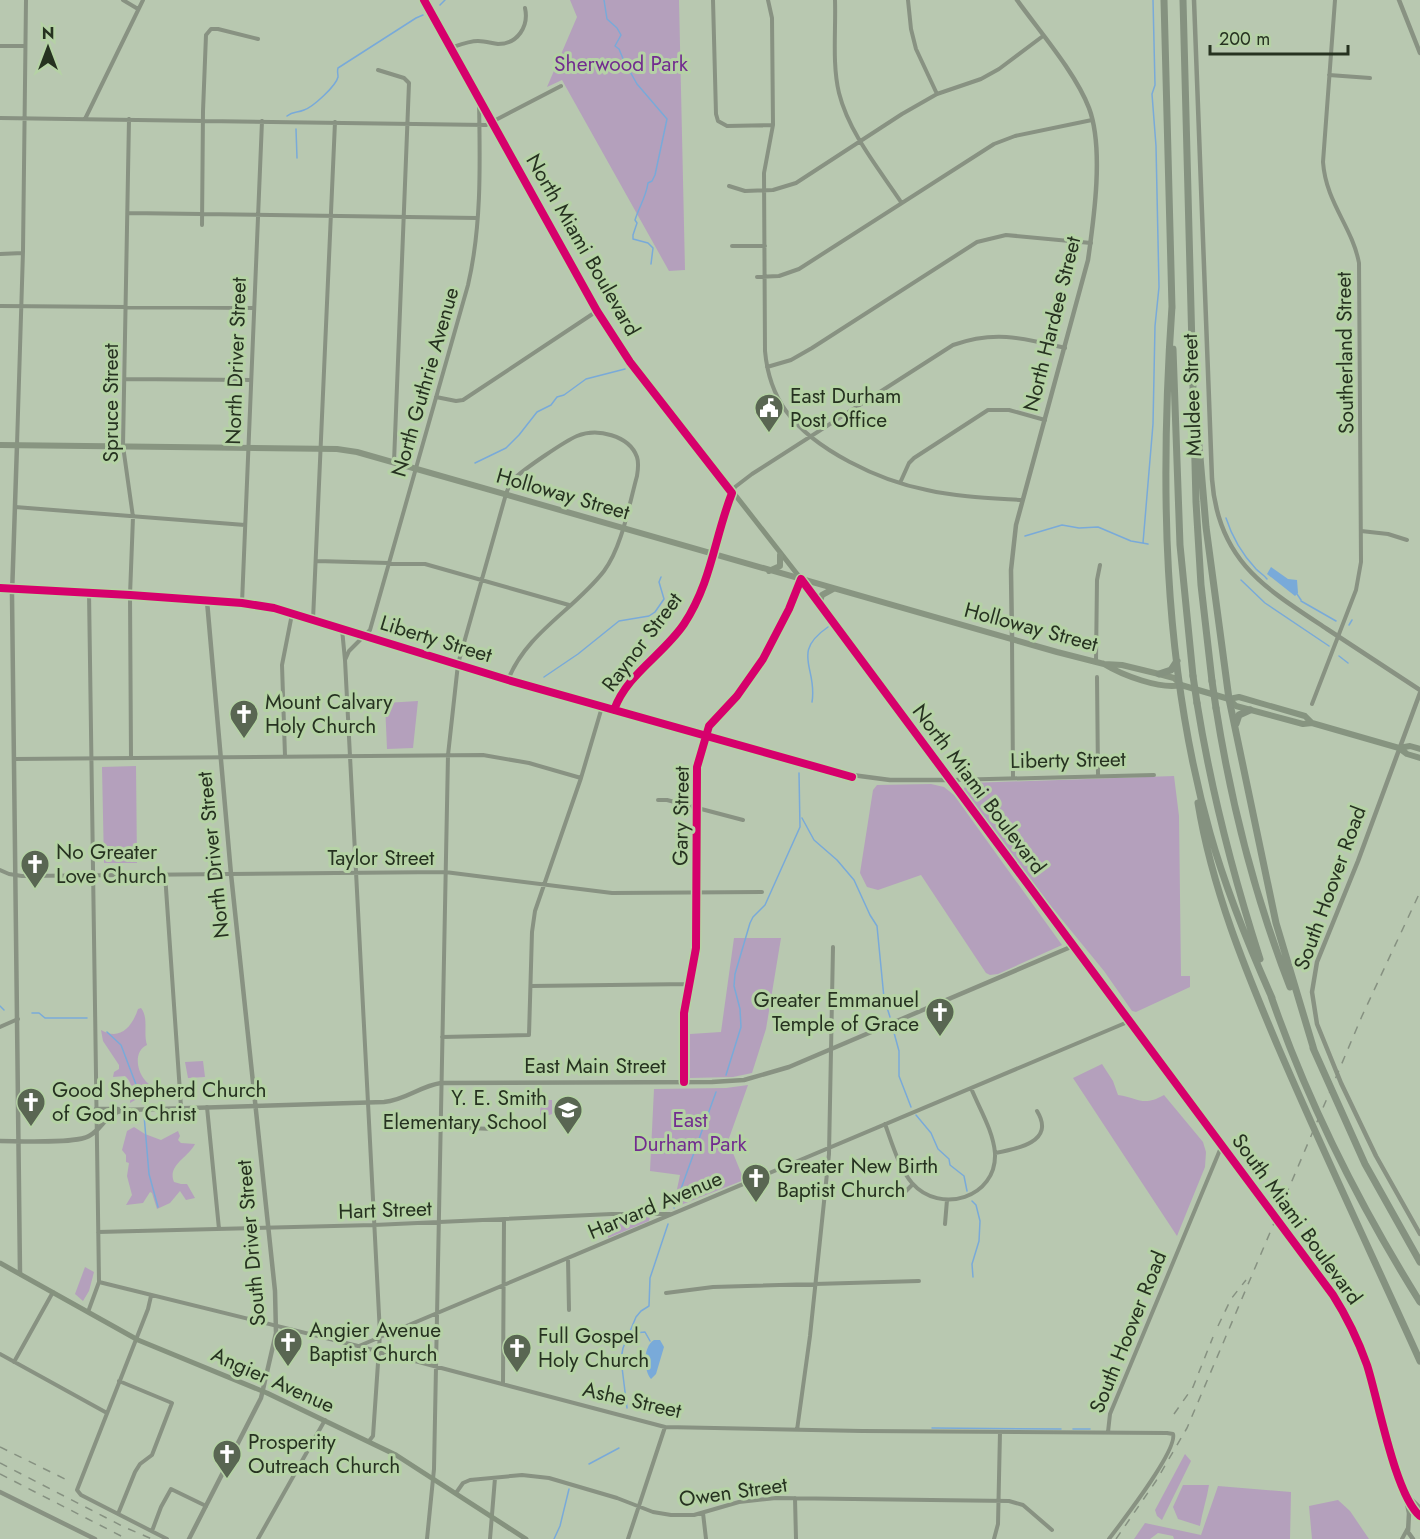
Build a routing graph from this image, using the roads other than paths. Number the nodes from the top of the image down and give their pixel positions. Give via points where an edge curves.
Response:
1 (26, 0) edge
2 (123, 0) edge
3 (143, 0) edge
4 (424, 0) edge
5 (713, 0) edge
6 (768, 0) edge
7 (835, 0) edge
8 (908, 0) edge
9 (1017, 0) edge
10 (1164, 0) edge
11 (1183, 0) edge
12 (1194, 0) edge
13 (1335, 0) edge
14 (1399, 0) edge
15 (525, 8) dead end
16 (138, 9) junction
17 (1043, 36) junction
18 (258, 39) dead end
19 (0, 46) edge
20 (25, 46) junction
21 (450, 48) junction
22 (1420, 53) edge
23 (378, 70) dead end
24 (1329, 75) junction
25 (1370, 78) dead end
26 (561, 86) dead end
27 (937, 94) junction
28 (478, 98) junction
29 (0, 118) edge
30 (25, 118) junction
31 (129, 119) junction
32 (85, 120) junction
33 (203, 120) junction
34 (1092, 120) junction
35 (262, 121) junction
36 (335, 122) junction
37 (407, 124) junction
38 (492, 124) junction
39 (480, 125) junction
40 (773, 125) junction
41 (861, 141) junction
42 (729, 186) dead end
43 (764, 190) junction
44 (901, 202) junction
45 (128, 213) junction
46 (202, 214) junction
47 (258, 215) junction
48 (331, 216) junction
49 (403, 217) junction
50 (477, 218) junction
51 (202, 225) dead end
52 (1091, 243) junction
53 (732, 246) dead end
54 (765, 246) junction
55 (0, 254) edge
56 (23, 254) junction
57 (757, 277) dead end
58 (766, 277) junction
59 (0, 306) edge
60 (22, 306) junction
61 (1172, 306) junction
62 (126, 307) junction
63 (254, 308) junction
64 (597, 311) junction
65 (1066, 348) junction
66 (767, 367) junction
67 (125, 379) junction
68 (251, 380) junction
69 (436, 397) junction
70 (1193, 402) junction
71 (1045, 420) junction
72 (811, 436) junction
73 (0, 445) edge
74 (17, 445) junction
75 (123, 447) junction
76 (249, 448) junction
77 (321, 449) junction
78 (394, 462) junction
79 (415, 469) junction
80 (900, 483) junction
81 (506, 494) junction
82 (732, 494) junction
83 (1022, 500) junction
84 (15, 507) junction
85 (133, 517) junction
86 (246, 525) junction
87 (622, 528) junction
88 (1361, 531) junction
89 (1407, 540) dead end
90 (714, 554) junction
91 (780, 555) junction
92 (316, 561) junction
93 (389, 562) junction
94 (1100, 565) dead end
95 (769, 571) junction
96 (801, 579) junction
97 (481, 580) junction
98 (0, 588) edge
99 (834, 588) junction
100 (12, 589) junction
101 (89, 592) junction
102 (130, 594) junction
103 (207, 601) junction
104 (242, 603) junction
105 (819, 604) junction
106 (569, 605) junction
107 (292, 614) junction
108 (313, 620) junction
109 (342, 629) junction
110 (364, 636) junction
111 (1338, 636) junction
112 (1012, 639) junction
113 (1177, 658) junction
114 (345, 660) junction
115 (1096, 662) junction
116 (458, 664) junction
117 (1104, 664) junction
118 (1159, 674) junction
119 (1096, 677) dead end
120 (508, 680) junction
121 (1181, 685) junction
122 (1420, 691) edge
123 (1229, 699) junction
124 (1312, 704) dead end
125 (602, 707) junction
126 (614, 710) junction
127 (1250, 710) junction
128 (1312, 723) junction
129 (1236, 727) junction
130 (706, 736) junction
131 (1399, 748) junction
132 (1420, 749) edge
133 (448, 755) junction
134 (285, 756) junction
135 (350, 756) junction
136 (220, 757) junction
137 (91, 758) junction
138 (131, 758) junction
139 (1420, 758) edge
140 (14, 759) junction
141 (1194, 770) junction
142 (1098, 775) junction
143 (1154, 775) dead end
144 (581, 778) junction
145 (1013, 778) junction
146 (950, 780) junction
147 (658, 800) dead end
148 (698, 808) junction
149 (743, 820) dead end
150 (0, 870) edge
151 (356, 872) junction
152 (445, 872) junction
153 (93, 874) junction
154 (165, 874) junction
155 (231, 874) junction
156 (15, 875) junction
157 (544, 885) junction
158 (697, 892) junction
159 (762, 892) dead end
160 (1073, 946) junction
161 (833, 947) dead end
162 (690, 984) junction
163 (531, 986) junction
164 (1272, 998) junction
165 (18, 1019) junction
166 (1130, 1021) junction
167 (0, 1026) edge
168 (442, 1037) junction
169 (830, 1049) junction
170 (1314, 1050) junction
171 (684, 1082) junction
172 (441, 1083) junction
173 (971, 1088) junction
174 (368, 1103) junction
175 (255, 1105) junction
176 (181, 1107) junction
177 (206, 1107) junction
178 (96, 1109) junction
179 (130, 1109) junction
180 (1037, 1111) dead end
181 (885, 1124) junction
182 (440, 1127) junction
183 (494, 1129) dead end
184 (96, 1130) junction
185 (20, 1141) junction
186 (0, 1142) edge
187 (1222, 1145) junction
188 (829, 1148) junction
189 (994, 1153) junction
190 (913, 1184) junction
191 (900, 1197) dead end
192 (947, 1200) junction
193 (671, 1214) junction
194 (504, 1220) junction
195 (439, 1223) junction
196 (945, 1224) dead end
197 (374, 1225) junction
198 (268, 1228) junction
199 (219, 1229) junction
200 (99, 1232) junction
201 (1420, 1234) edge
202 (568, 1258) junction
203 (1420, 1262) edge
204 (0, 1263) edge
205 (20, 1274) junction
206 (919, 1281) dead end
207 (99, 1282) junction
208 (505, 1285) junction
209 (816, 1285) junction
210 (53, 1293) junction
211 (666, 1293) dead end
212 (152, 1295) junction
213 (1420, 1302) edge
214 (569, 1310) dead end
215 (88, 1312) junction
216 (438, 1314) junction
217 (277, 1326) junction
218 (135, 1338) junction
219 (379, 1338) junction
220 (358, 1346) junction
221 (378, 1351) junction
222 (0, 1354) edge
223 (1420, 1361) edge
224 (14, 1362) junction
225 (436, 1367) junction
226 (119, 1381) junction
227 (503, 1384) junction
228 (264, 1391) junction
229 (106, 1413) junction
230 (325, 1419) junction
231 (665, 1427) junction
232 (797, 1430) junction
233 (1000, 1432) junction
234 (1108, 1432) junction
235 (369, 1441) junction
236 (433, 1477) junction
237 (495, 1478) junction
238 (0, 1492) edge
239 (456, 1493) junction
240 (1406, 1494) junction
241 (795, 1498) junction
242 (999, 1500) junction
243 (206, 1506) junction
244 (639, 1506) junction
245 (1420, 1508) edge
246 (703, 1513) junction
247 (118, 1514) junction
248 (1420, 1516) edge
249 (493, 1517) junction
250 (1409, 1526) junction
251 (1052, 1530) dead end
252 (152, 1531) junction
253 (94, 1539) edge
254 (167, 1539) edge
255 (189, 1539) edge
256 (258, 1539) edge
257 (427, 1539) edge
258 (490, 1539) edge
259 (526, 1539) edge
260 (628, 1539) edge
261 (706, 1539) edge
262 (796, 1539) edge
263 (994, 1539) edge
264 (1109, 1539) edge
265 (1402, 1539) edge
266 (1413, 1539) edge

1 - 20 street
2 - 16 street
3 - 16 street
4 - 21 main road, North Miami Boulevard
5 - 40 street via 716,118 727,126
6 - 40 street via 772,18
7 - 41 street via 839,93
8 - 27 street via 916,49
9 - 17 street, North Hardee Street
10 - 61 highway
11 - 70 highway
12 - 111 street, Muldee Street via 1211,469 1217,510 1232,548 1254,577
13 - 24 street, Southerland Street
14 - 22 street
15 - 21 street via 525,24 515,39 501,44 472,41
16 - 32 street
17 - 27 street via 981,79
17 - 34 street, North Hardee Street via 1080,90
18 - 33 street via 211,29 205,39
19 - 20 street
20 - 30 street
21 - 28 main road, North Miami Boulevard
23 - 37 street via 407,80
24 - 25 street
24 - 88 street, Southerland Street via 1323,134 1324,175 1332,202 1357,252 1360,273
26 - 38 street
27 - 41 street
28 - 38 main road, North Miami Boulevard
28 - 39 street, North Guthrie Avenue
29 - 30 street
30 - 32 street
30 - 56 street
31 - 32 street
31 - 33 street
31 - 45 street, Spruce Street
33 - 35 street
33 - 46 street
34 - 44 street via 999,141
34 - 52 street, North Hardee Street via 1096,152
35 - 36 street
35 - 47 street, North Driver Street
36 - 37 street
36 - 48 street
37 - 39 street
37 - 49 street
38 - 39 street
38 - 64 main road, North Miami Boulevard
39 - 50 street, North Guthrie Avenue
40 - 43 street
41 - 43 street via 796,183
41 - 44 street
42 - 43 street
43 - 54 street
44 - 58 street via 799,269
45 - 46 street
45 - 62 street, Spruce Street
46 - 47 street
46 - 51 street
47 - 48 street
47 - 63 street, North Driver Street
48 - 49 street
48 - 77 street
49 - 50 street
49 - 78 street
50 - 69 street, North Guthrie Avenue via 468,285
52 - 65 street, North Hardee Street
52 - 66 street via 1006,235 977,242 802,354
53 - 54 street
54 - 58 street
55 - 56 street
56 - 60 street
57 - 58 street
58 - 66 street
59 - 60 street
60 - 62 street
60 - 74 street
61 - 113 highway via 1165,504
61 - 164 highway, bridge via 1180,545 1193,676 1229,857
62 - 63 street
62 - 67 street, Spruce Street
63 - 68 street, North Driver Street
64 - 69 street via 464,400
64 - 82 main road, North Miami Boulevard via 630,362
65 - 71 street, North Hardee Street
65 - 72 street, Raynor Street via 1002,335 959,343
66 - 72 street via 783,407
67 - 68 street
67 - 75 street, Spruce Street
68 - 76 street, North Driver Street
69 - 79 street, North Guthrie Avenue
70 - 123 highway
70 - 170 highway, bridge via 1198,544 1216,708 1234,802 1258,892
71 - 80 street via 1001,409 983,412 914,458
71 - 83 street, North Hardee Street
72 - 80 street via 860,466
72 - 82 street, Raynor Street via 752,474
73 - 74 main road, Holloway Street
74 - 75 main road, Holloway Street
74 - 84 street
75 - 76 main road, Holloway Street
75 - 85 street, Spruce Street
76 - 77 main road, Holloway Street
76 - 86 street, North Driver Street
77 - 78 main road, Holloway Street via 351,450
77 - 92 street
78 - 79 main road, Holloway Street
79 - 81 main road, Holloway Street
79 - 93 street, North Guthrie Avenue
80 - 83 street via 948,495
81 - 87 main road, Holloway Street
81 - 87 street via 519,475 577,436 612,435 629,445 638,463 638,476
81 - 97 street
82 - 90 street, Raynor Street
82 - 91 main road, North Miami Boulevard
83 - 112 street, North Hardee Street via 1012,553
84 - 85 street
84 - 100 street
85 - 86 street
85 - 102 street, Spruce Street
86 - 104 street, North Driver Street
87 - 90 main road, Holloway Street
87 - 106 street via 605,570
88 - 89 street
88 - 111 street, Southerland Street via 1359,578
90 - 95 main road, Holloway Street
90 - 126 street, Raynor Street via 702,591 683,625 625,687
91 - 95 main road via 780,566
91 - 96 main road, North Miami Boulevard
92 - 93 street
92 - 108 street
93 - 97 street via 429,565
93 - 110 street, North Guthrie Avenue via 370,630
94 - 115 street
95 - 96 main road, Holloway Street
96 - 99 main road, Holloway Street
96 - 105 street, North Miami Boulevard
96 - 130 street, Gary Street via 763,659 737,696 712,722
97 - 106 street
97 - 116 street
98 - 100 street, Liberty Street
99 - 105 main road via 824,593
99 - 112 main road, Holloway Street
100 - 101 street, Liberty Street
100 - 140 street
101 - 102 street, Liberty Street
101 - 137 street
102 - 103 street, Liberty Street
102 - 138 street, Spruce Street
103 - 104 street, Liberty Street
103 - 136 street, North Driver Street
104 - 107 street, Liberty Street
105 - 146 street, North Miami Boulevard
106 - 120 street via 525,648
107 - 108 street, Liberty Street
107 - 134 street via 282,665
108 - 109 street, Liberty Street
109 - 110 street, Liberty Street
109 - 114 street
110 - 114 street, North Guthrie Avenue
110 - 116 street, Liberty Street
111 - 122 street, Muldee Street
111 - 124 street, Southerland Street
112 - 115 main road, Holloway Street
112 - 145 street
113 - 118 highway via 1173,669
113 - 121 highway
114 - 135 street
115 - 117 main road, Holloway Street
116 - 120 street, Liberty Street
116 - 133 street
117 - 118 main road, Holloway Street via 1122,664
117 - 121 main road, Holloway Street via 1119,673 1171,688
118 - 121 main road, Holloway Street via 1174,678
119 - 142 street
120 - 125 street, Liberty Street
121 - 123 highway, Holloway Street
121 - 141 highway
122 - 131 street, South Hoover Road
123 - 127 highway, Holloway Street
123 - 128 highway, Holloway Street via 1239,697 1270,705 1305,716
123 - 129 highway
125 - 126 street, Liberty Street
125 - 144 street, Raynor Street
126 - 130 street, Liberty Street
127 - 128 highway, Holloway Street via 1302,724
127 - 129 highway via 1238,717
128 - 131 highway, Holloway Street
129 - 170 highway via 1276,923
130 - 146 street, Liberty Street via 852,777
130 - 148 street, Gary Street via 697,767
131 - 132 highway, Holloway Street
131 - 139 highway, Holloway Street
131 - 201 street, South Hoover Road via 1317,962 1312,1000 1325,1045 1358,1121
133 - 135 street
133 - 144 street via 500,757
133 - 152 street
134 - 135 street
134 - 136 street
135 - 151 street
136 - 138 street
136 - 155 street, North Driver Street
137 - 138 street
137 - 140 street
137 - 153 street
140 - 156 street
141 - 164 highway via 1228,892
141 - 223 highway via 1208,853 1239,954 1304,1108
142 - 143 street, Liberty Street
142 - 145 street, Liberty Street
144 - 157 street, Raynor Street
145 - 146 street, Liberty Street
146 - 160 street, North Miami Boulevard
147 - 148 street
148 - 149 street
148 - 158 street, Gary Street
150 - 156 street, Taylor Street
151 - 152 street, Taylor Street
151 - 155 street, Taylor Street
151 - 174 street
152 - 157 street, Taylor Street
152 - 168 street
153 - 154 street, Taylor Street
153 - 156 street, Taylor Street
153 - 178 street
154 - 155 street, Taylor Street
154 - 176 street
155 - 175 street, North Driver Street
156 - 165 street
157 - 158 street, Taylor Street via 612,893
157 - 163 street, Raynor Street via 532,924
158 - 159 street, Taylor Street
158 - 162 street, Gary Street via 696,948
160 - 166 street, North Miami Boulevard
160 - 169 street, East Main Street
161 - 169 street
162 - 163 street
162 - 171 street, Gary Street via 683,1028
163 - 168 street, Raynor Street via 529,1035
164 - 213 highway via 1342,1163
165 - 167 street
165 - 185 street
166 - 173 street, Harvard Avenue
166 - 187 street, South Miami Boulevard
168 - 172 street
169 - 171 street, East Main Street via 754,1078
169 - 188 street
170 - 203 highway via 1365,1164
171 - 172 street, East Main Street
172 - 174 street, East Main Street via 397,1101
172 - 182 street
173 - 181 street, Harvard Avenue
173 - 189 street via 991,1135
174 - 175 street, East Main Street
174 - 197 street
175 - 177 street, East Main Street
175 - 198 street, South Driver Street
176 - 177 street, East Main Street
176 - 179 street, East Main Street
177 - 199 street
178 - 179 street, East Main Street
178 - 184 street
179 - 184 street, East Main Street via 110,1115
180 - 189 street via 1042,1127 1034,1141
181 - 188 street, Harvard Avenue
181 - 190 street
182 - 183 street
182 - 195 street
184 - 185 street, East Main Street via 77,1140
184 - 200 street
185 - 186 street, East Main Street
185 - 205 street
187 - 234 street, South Hoover Road via 1110,1414
187 - 240 street, South Miami Boulevard via 1347,1318 1367,1367
188 - 193 street, Harvard Avenue
188 - 209 street
189 - 192 street via 992,1172 979,1190 965,1198
190 - 191 street
190 - 192 street
192 - 196 street
193 - 194 street, Hart Street
193 - 202 street, Harvard Avenue
194 - 195 street, Hart Street
194 - 208 street
195 - 197 street, Hart Street
195 - 216 street
197 - 198 street, Hart Street
197 - 219 street
198 - 199 street, Hart Street
198 - 217 street, South Driver Street
199 - 200 street, Hart Street
200 - 207 street
202 - 208 street, Harvard Avenue
202 - 214 street
204 - 205 main road, Angier Avenue
205 - 210 main road, Angier Avenue
206 - 209 street
207 - 212 street, Ashe Street
207 - 215 street
208 - 216 street, Harvard Avenue
208 - 227 street
209 - 211 street via 713,1287
209 - 232 street
210 - 215 main road, Angier Avenue
210 - 224 street
212 - 217 street, Ashe Street
212 - 218 street
215 - 218 main road, Angier Avenue
216 - 219 street, Harvard Avenue
216 - 225 street
217 - 220 street, Ashe Street
217 - 228 street, South Driver Street
218 - 226 street
218 - 228 main road, Angier Avenue
219 - 220 street, Harvard Avenue
219 - 221 street
220 - 221 street, Ashe Street
221 - 225 street, Ashe Street
221 - 235 street via 373,1436
222 - 224 street
224 - 229 street
225 - 227 street, Ashe Street
225 - 236 street
226 - 229 street
226 - 247 street via 172,1403 152,1455 135,1472
227 - 231 street, Ashe Street
228 - 230 main road, Angier Avenue
228 - 243 street, South Driver Street
229 - 247 street via 77,1490
230 - 235 main road, Angier Avenue
230 - 256 street
231 - 232 street, Ashe Street
231 - 244 street
232 - 233 street, Ashe Street
233 - 234 street, Ashe Street
233 - 242 street
234 - 264 street, Ashe Street via 1167,1432 1173,1434 1174,1440
235 - 236 main road, Angier Avenue
236 - 239 main road, Angier Avenue
236 - 257 street
237 - 239 street, Owen Street via 470,1480
237 - 244 street, Owen Street via 549,1478
237 - 249 street
238 - 253 street
239 - 249 main road, Angier Avenue
240 - 245 street
240 - 248 street, South Miami Boulevard
240 - 250 street, South Miami Boulevard
241 - 242 street, Owen Street
241 - 246 street, Owen Street via 747,1501
241 - 262 street
242 - 251 street, Owen Street via 1023,1505
242 - 263 street
243 - 252 street via 171,1489
243 - 255 street, South Driver Street
244 - 246 street, Owen Street via 671,1515
244 - 260 street
246 - 261 street
247 - 252 street
248 - 250 street
249 - 258 street
249 - 259 main road, Angier Avenue
250 - 265 street
250 - 266 street, South Miami Boulevard
252 - 254 street

